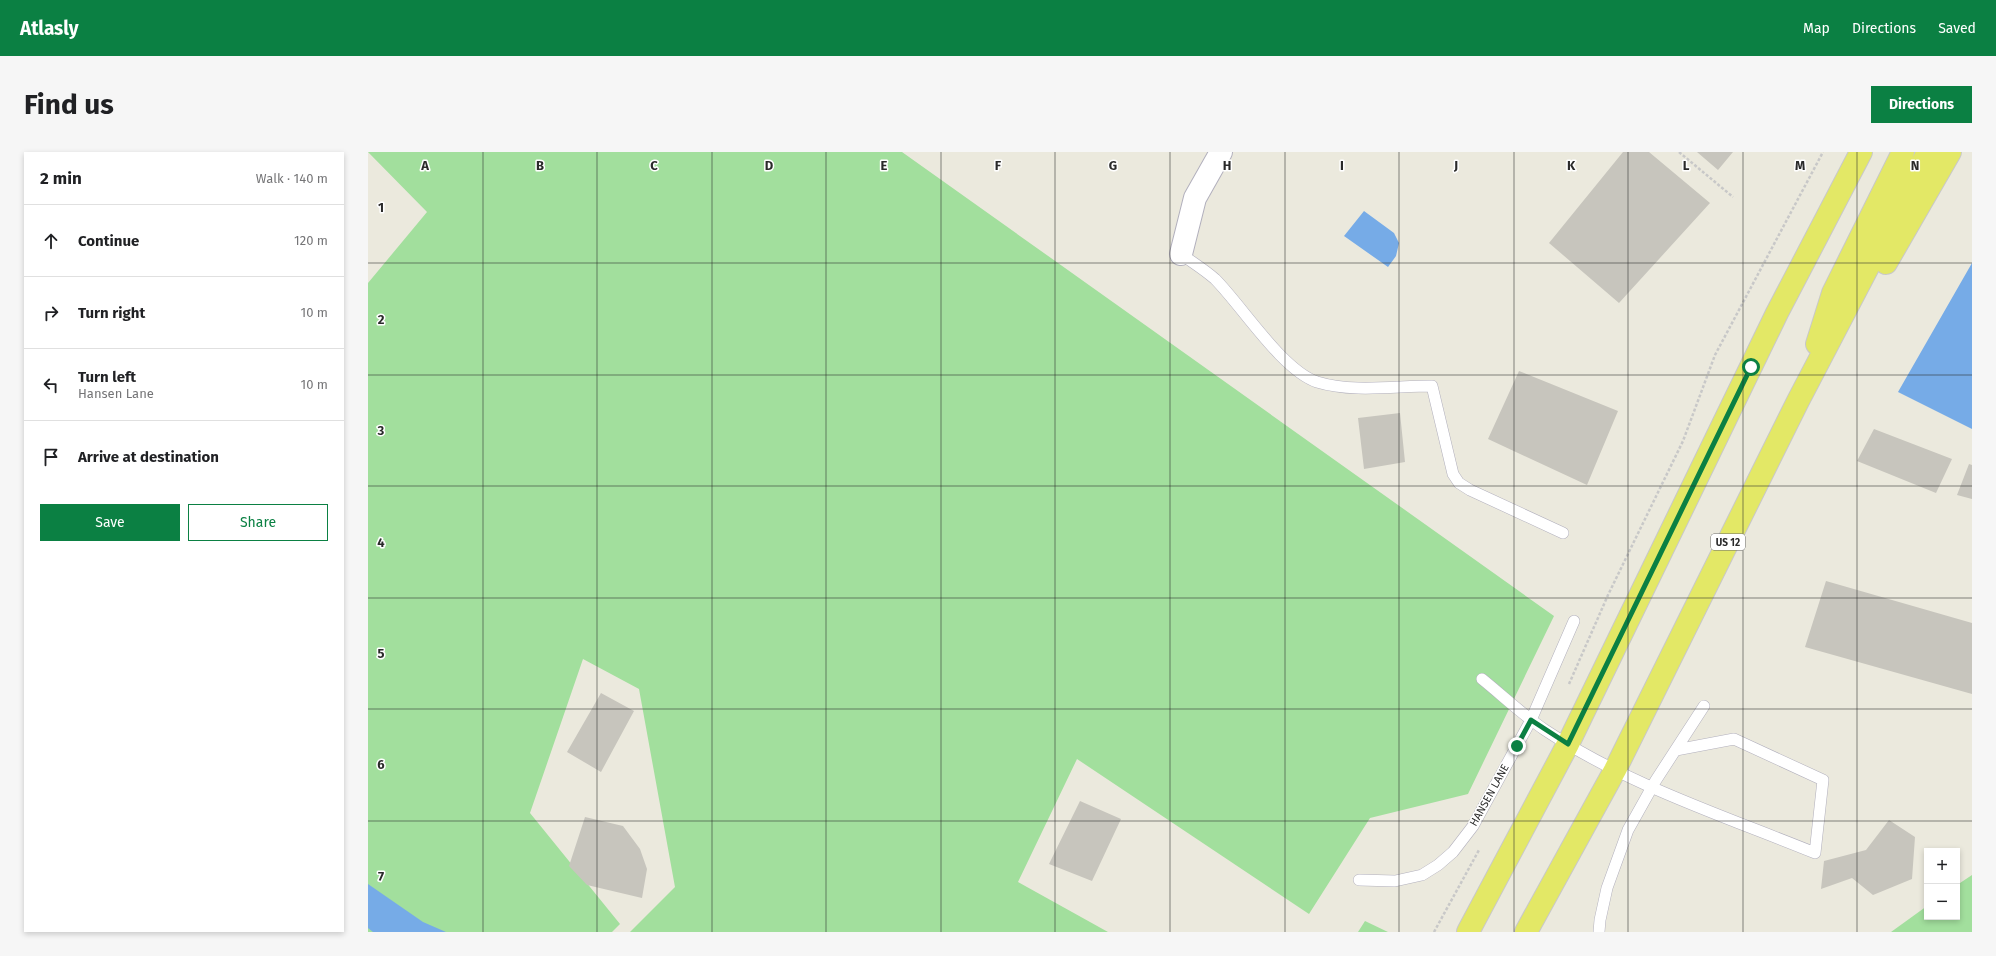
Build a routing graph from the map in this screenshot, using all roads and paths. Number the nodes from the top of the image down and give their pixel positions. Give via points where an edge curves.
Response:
1 (1221, 152) edge
2 (1679, 152) edge
3 (1823, 152) edge
4 (1861, 152) edge
5 (1903, 152) edge
6 (1928, 152) edge
7 (1950, 152) edge
8 (1733, 197) dead end
9 (1181, 254) joint
10 (1832, 337) junction
11 (1798, 401) junction
12 (1563, 533) dead end
13 (1574, 621) dead end
14 (1482, 679) dead end
15 (1567, 688) dead end
16 (1704, 706) dead end
17 (1531, 720) junction
18 (1568, 744) junction
19 (1676, 750) junction
20 (1615, 770) junction
21 (1651, 788) junction
22 (1481, 847) dead end
23 (1359, 880) dead end
24 (1434, 932) edge
25 (1468, 932) edge
26 (1526, 932) edge
27 (1599, 932) edge

1 - 9 street via 1195,198
2 - 8 path
3 - 15 path via 1715,354 1682,441 1608,595
4 - 18 main road via 1774,320
5 - 11 main road via 1833,293
6 - 10 main road, US 12
7 - 10 main road via 1888,259
9 - 12 lane via 1214,279 1281,356 1315,381 1351,388 1432,386 1453,474 1459,483
10 - 11 main road, US 12
11 - 20 main road, US 12
13 - 17 lane, HANSEN LANE
14 - 17 lane
16 - 19 lane
17 - 18 lane
17 - 23 lane, HANSEN LANE via 1473,826 1453,852 1422,875 1395,881
18 - 20 lane
18 - 25 main road
19 - 21 lane
19 - 21 lane via 1734,739 1823,780 1815,853
20 - 21 lane
20 - 26 main road, US 12
21 - 27 lane via 1628,830 1607,888
22 - 24 path

